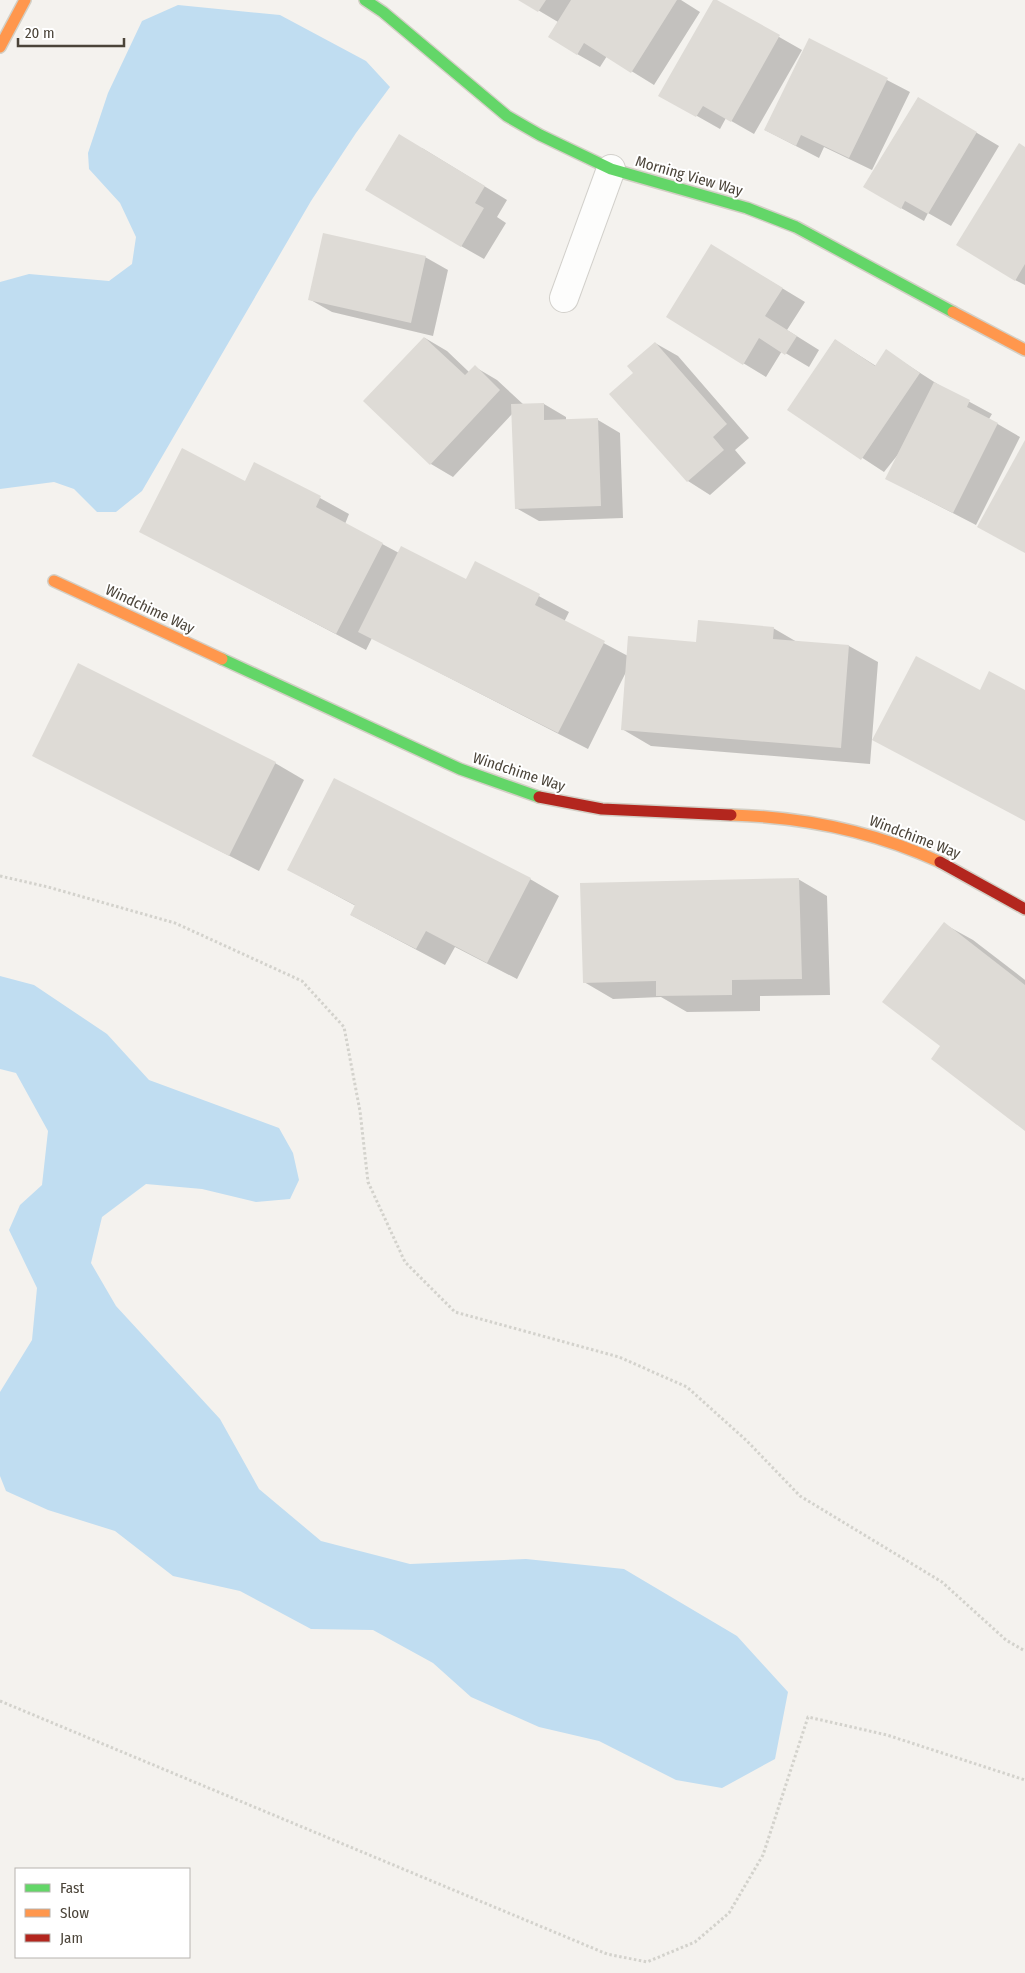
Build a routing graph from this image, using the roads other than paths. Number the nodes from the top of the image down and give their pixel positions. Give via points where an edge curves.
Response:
1 (25, 0) edge
2 (365, 0) edge
3 (0, 47) edge
4 (611, 168) junction
5 (564, 298) dead end
6 (1025, 350) edge
7 (54, 582) dead end
8 (1025, 908) edge

1 - 3 street
2 - 4 street, Morning View Way via 507,116
4 - 5 street
4 - 6 street, Morning View Way via 747,208 796,227
7 - 8 street, Windchime Way via 439,760 535,796 620,812 779,818 849,828 939,860

